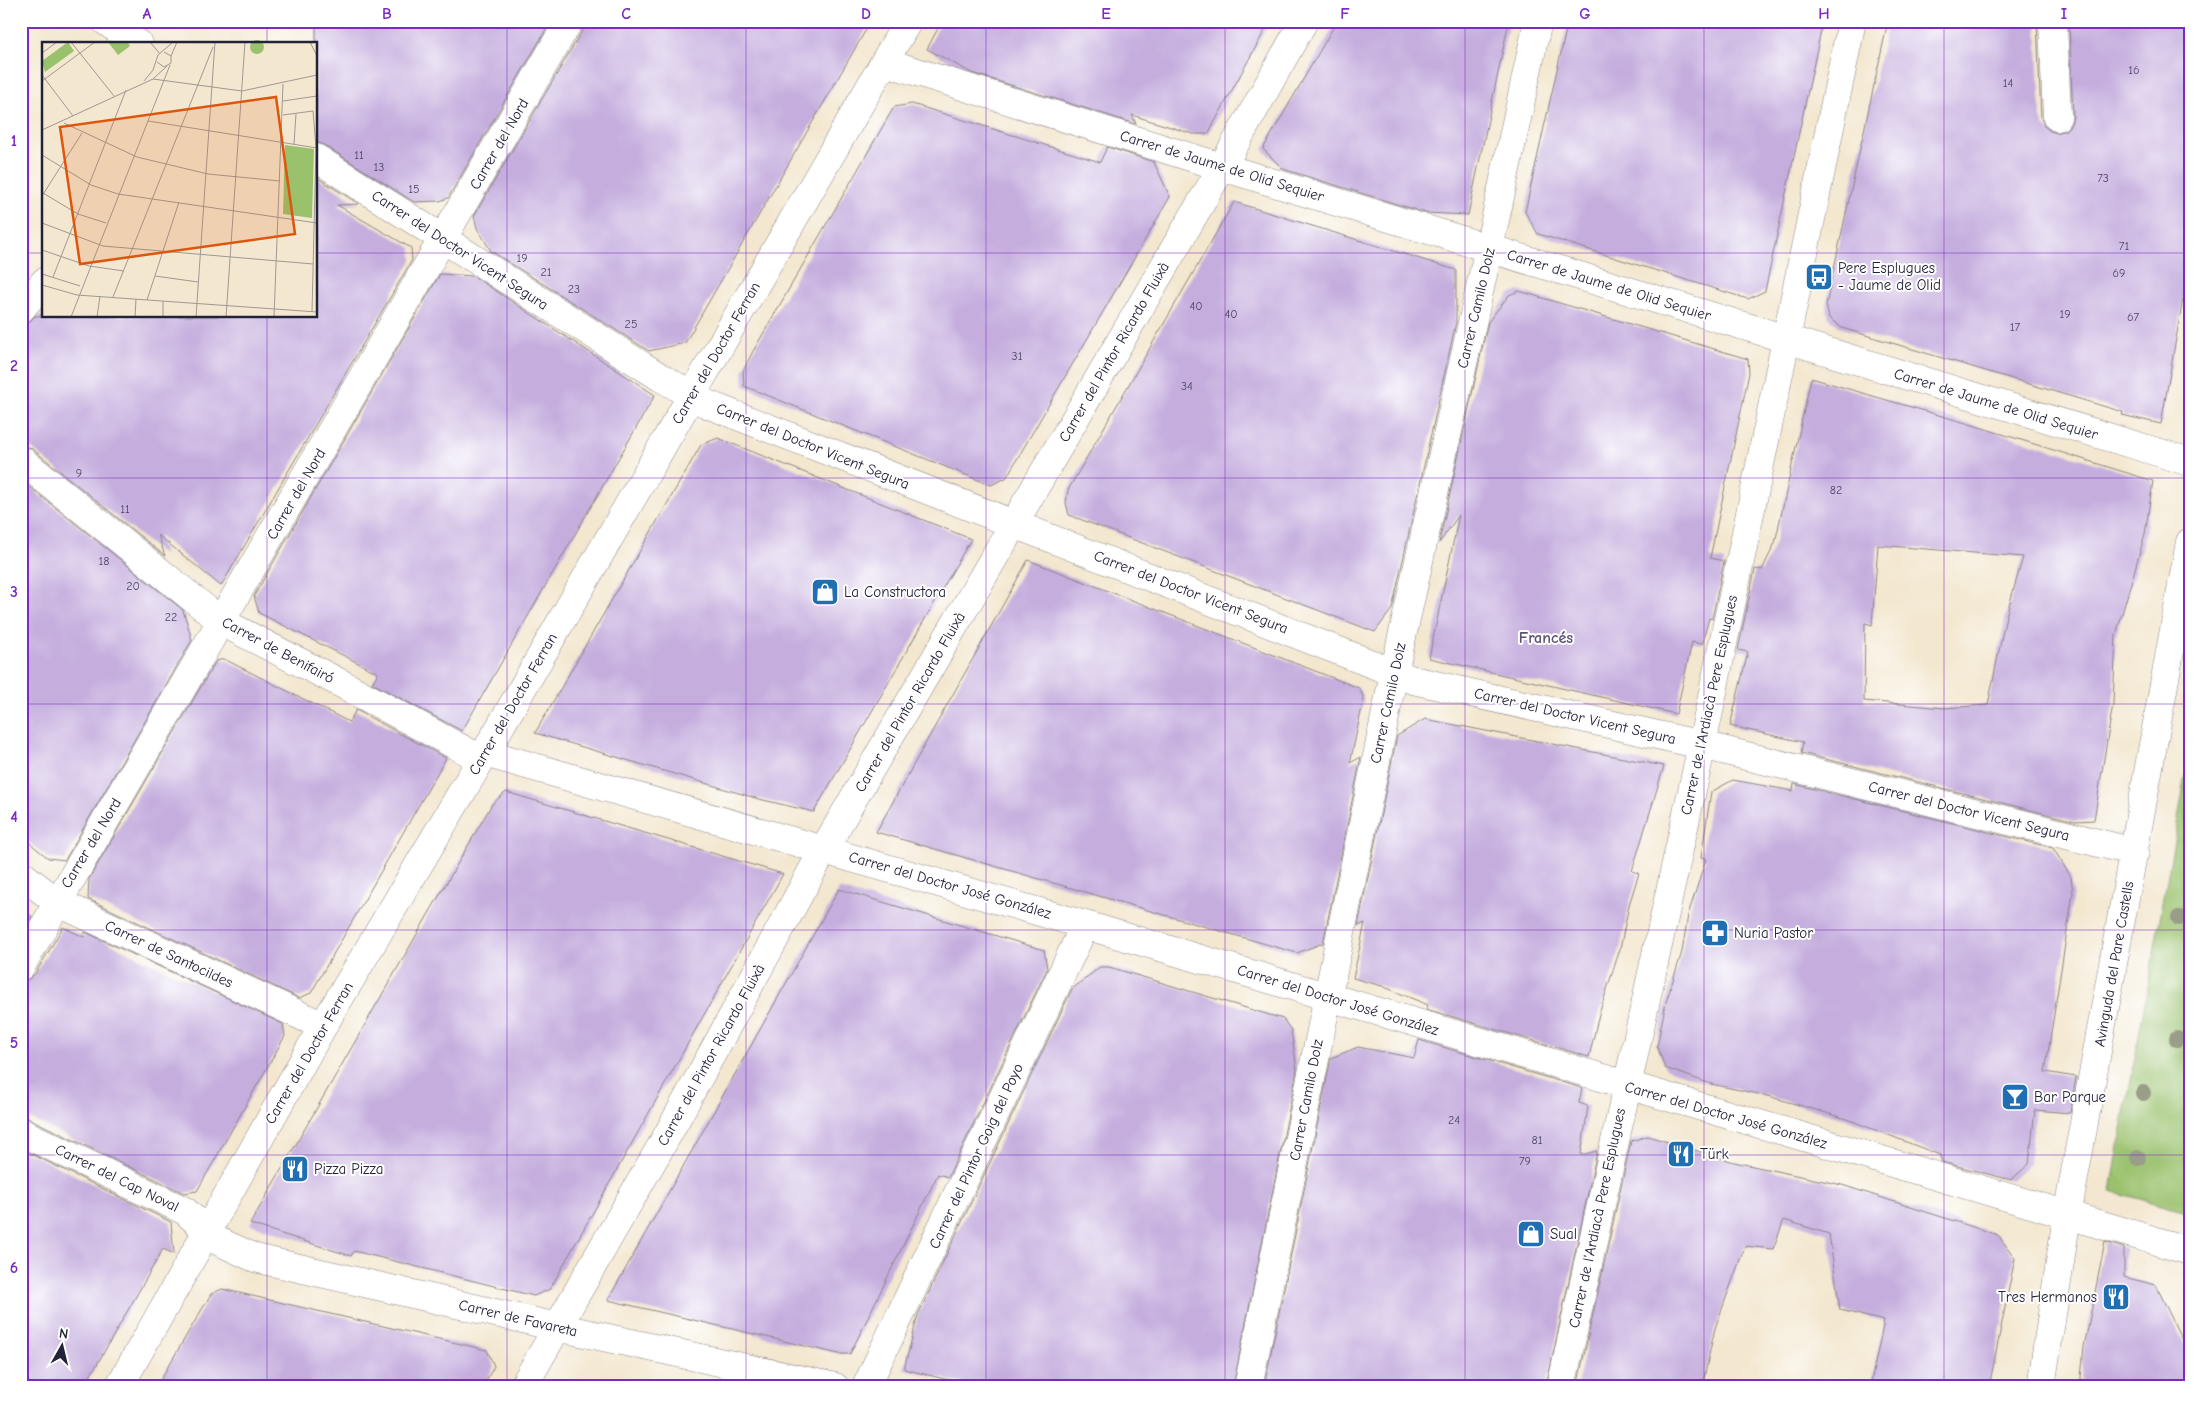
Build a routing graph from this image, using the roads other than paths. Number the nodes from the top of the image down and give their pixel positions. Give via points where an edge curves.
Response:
1 (105, 21) edge
2 (569, 21) edge
3 (908, 21) edge
4 (1304, 21) edge
5 (1538, 21) edge
6 (1852, 21) edge
7 (2053, 21) edge
8 (136, 42) edge
9 (885, 62) junction
10 (2057, 117) dead end
11 (318, 159) edge
12 (1222, 167) junction
13 (444, 240) junction
14 (1489, 248) junction
15 (42, 284) edge
16 (21, 309) edge
17 (1786, 338) junction
18 (692, 396) junction
19 (21, 460) edge
20 (2190, 462) edge
21 (1014, 525) junction
22 (2190, 542) edge
23 (222, 622) junction
24 (1394, 673) junction
25 (1702, 745) junction
26 (483, 756) junction
27 (824, 849) junction
28 (2135, 852) junction
29 (21, 874) edge
30 (57, 902) junction
31 (1085, 924) junction
32 (21, 966) edge
33 (1327, 997) junction
34 (323, 1026) junction
35 (1626, 1086) junction
36 (21, 1132) edge
37 (2067, 1216) junction
38 (208, 1232) junction
39 (2190, 1251) edge
40 (557, 1327) junction
41 (119, 1387) edge
42 (523, 1387) edge
43 (835, 1387) edge
44 (866, 1387) edge
45 (1248, 1387) edge
46 (1561, 1387) edge
47 (2041, 1387) edge

1 - 8 street
2 - 13 street, Carrer del Nord
3 - 9 street, Carrer del Doctor Ferran
4 - 12 street, Carrer del Pintor Ricardo Fluixà
5 - 14 street, Carrer Camilo Dolz
6 - 17 street, Carrer de l'Ardiacà Pere Esplugues
7 - 10 street
9 - 12 street, Carrer de Jaume de Olid Sequier
9 - 18 street, Carrer del Doctor Ferran
11 - 13 street, Carrer del Doctor Vicent Segura
12 - 14 street, Carrer de Jaume de Olid Sequier
12 - 21 street, Carrer del Pintor Ricardo Fluixà
13 - 18 street, Carrer del Doctor Vicent Segura
13 - 23 street, Carrer del Nord
14 - 17 street, Carrer de Jaume de Olid Sequier
14 - 24 street, Carrer Camilo Dolz
15 - 16 street
17 - 20 street, Carrer de Jaume de Olid Sequier
17 - 25 street, Carrer de l'Ardiacà Pere Esplugues
18 - 21 street, Carrer del Doctor Vicent Segura
18 - 26 street, Carrer del Doctor Ferran
19 - 23 street, Carrer de Benifairó
21 - 24 street, Carrer del Doctor Vicent Segura
21 - 27 street, Carrer del Pintor Ricardo Fluixà
22 - 28 street, Avinguda del Pare Castells
23 - 26 street, Carrer de Benifairó
23 - 30 street, Carrer del Nord
24 - 25 street, Carrer del Doctor Vicent Segura
24 - 33 street, Carrer Camilo Dolz
25 - 28 street, Carrer del Doctor Vicent Segura
25 - 35 street, Carrer de l'Ardiacà Pere Esplugues
26 - 27 street, Carrer del Doctor José González
26 - 34 street, Carrer del Doctor Ferran
27 - 31 street, Carrer del Doctor José González
27 - 40 street, Carrer del Pintor Ricardo Fluixà via 668,1134
28 - 37 street, Avinguda del Pare Castells
29 - 30 street, Carrer de Santocildes
30 - 32 street, Carrer del Nord
30 - 34 street, Carrer de Santocildes
31 - 33 street, Carrer del Doctor José González
31 - 44 street, Carrer del Pintor Goig del Poyo
33 - 35 street, Carrer del Doctor José González
33 - 45 street, Carrer Camilo Dolz
34 - 38 street, Carrer del Doctor Ferran
35 - 37 street, Carrer del Doctor José González
35 - 46 street, Carrer de l'Ardiacà Pere Esplugues
36 - 38 street, Carrer del Cap Noval via 180,1208
37 - 39 street, Carrer del Doctor José González
37 - 47 street, Avinguda del Pare Castells
38 - 40 street, Carrer de Favareta via 230,1248 255,1258
38 - 41 street, Carrer del Doctor Ferran
40 - 42 street, Carrer del Pintor Ricardo Fluixà
40 - 43 street, Carrer de Favareta

